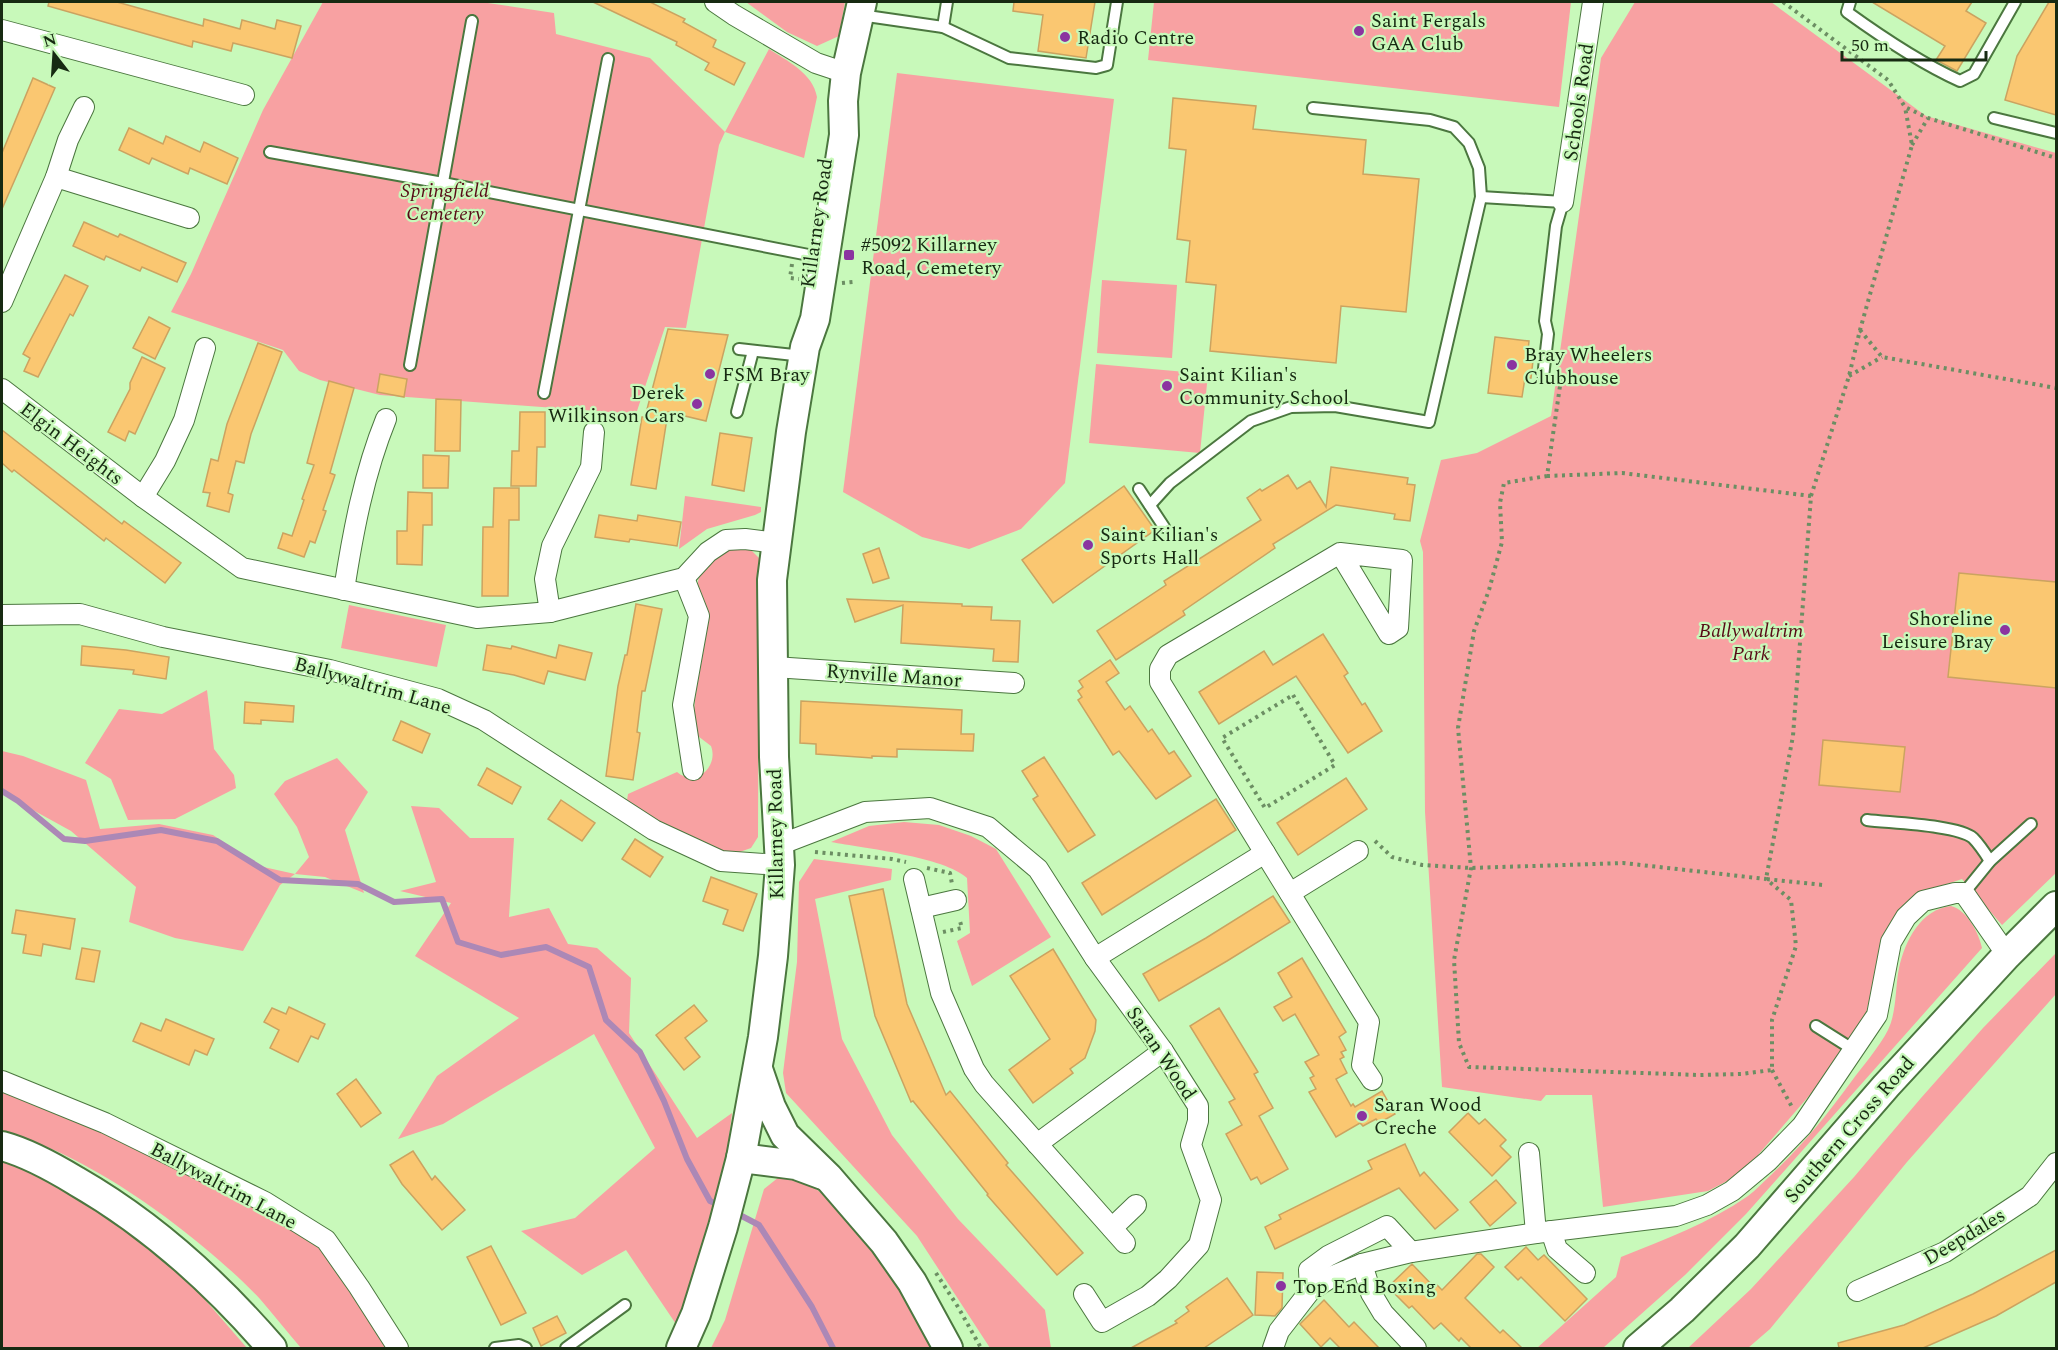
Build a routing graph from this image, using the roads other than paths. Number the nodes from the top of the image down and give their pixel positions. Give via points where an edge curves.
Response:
1 (715, 2) edge
2 (947, 2) edge
3 (1117, 2) edge
4 (1593, 2) edge
5 (1850, 2) edge
6 (2015, 2) edge
7 (861, 8) edge
8 (472, 21) dead end
9 (943, 27) junction
10 (2, 30) edge
11 (608, 59) dead end
12 (844, 87) junction
13 (244, 95) dead end
14 (84, 106) dead end
15 (1313, 108) dead end
16 (1994, 118) dead end
17 (2056, 133) edge
18 (270, 152) dead end
19 (56, 177) junction
20 (443, 183) junction
21 (1481, 197) junction
22 (1563, 202) junction
23 (580, 210) junction
24 (189, 218) dead end
25 (818, 256) junction
26 (2, 302) edge
27 (205, 348) dead end
28 (739, 349) dead end
29 (753, 351) junction
30 (804, 351) junction
31 (410, 365) dead end
32 (1544, 377) road end
33 (2, 389) edge
34 (543, 393) dead end
35 (737, 412) dead end
36 (386, 419) dead end
37 (594, 432) dead end
38 (1139, 489) dead end
39 (143, 497) junction
40 (1150, 505) junction
41 (1164, 527) dead end
42 (776, 543) junction
43 (1340, 553) dead end
44 (684, 578) junction
45 (344, 590) junction
46 (550, 612) junction
47 (2, 615) edge
48 (774, 667) junction
49 (1014, 683) dead end
50 (693, 770) dead end
51 (1867, 820) dead end
52 (2031, 824) dead end
53 (1363, 844) road end
54 (1265, 853) junction
55 (779, 855) junction
56 (1990, 861) junction
57 (914, 879) dead end
58 (1290, 893) junction
59 (1964, 893) junction
60 (956, 900) dead end
61 (2056, 906) edge
62 (921, 908) junction
63 (2007, 955) junction
64 (1095, 958) junction
65 (1816, 1026) dead end
66 (1854, 1050) junction
67 (1163, 1051) junction
68 (758, 1067) junction
69 (1372, 1080) dead end
70 (2, 1081) edge
71 (1037, 1144) junction
72 (2, 1146) edge
73 (1529, 1153) dead end
74 (2056, 1163) edge
75 (738, 1169) junction
76 (828, 1177) junction
77 (1136, 1205) dead end
78 (1544, 1232) junction
79 (1411, 1252) junction
80 (1362, 1264) junction
81 (1585, 1273) dead end
82 (1310, 1290) junction
83 (1857, 1291) dead end
84 (1084, 1294) dead end
85 (625, 1305) dead end
86 (272, 1348) edge
87 (398, 1348) edge
88 (495, 1348) edge
89 (526, 1348) edge
90 (566, 1348) edge
91 (681, 1348) edge
92 (948, 1348) edge
93 (1273, 1348) edge
94 (1416, 1348) edge
95 (1638, 1348) edge

1 - 12 street via 816,63
2 - 9 lane
3 - 9 lane via 1107,65 1096,68 1010,57
4 - 22 street, Schools Road
5 - 6 lane via 1847,12 1873,31 1960,81 1974,74
7 - 9 lane
7 - 12 main road, Killarney Road
8 - 20 lane
10 - 13 street
11 - 23 lane
12 - 25 main road, Killarney Road via 844,135
14 - 19 street
15 - 21 lane via 1430,120 1454,127 1470,144 1479,168
16 - 17 lane
18 - 20 lane
19 - 24 street
19 - 26 street
20 - 23 lane
20 - 31 lane
21 - 22 lane
21 - 40 lane via 1430,422 1335,406 1291,407 1251,421 1170,483
22 - 32 lane via 1556,226 1545,321 1548,334
23 - 25 lane
23 - 34 lane
25 - 30 main road, Killarney Road via 802,319
27 - 39 street, Elgin Heights via 184,420
28 - 29 lane
29 - 30 lane
29 - 35 lane
30 - 42 main road, Killarney Road
33 - 39 street, Elgin Heights
36 - 45 street via 371,459 351,539
37 - 46 street via 591,467 552,546 545,579
38 - 40 lane
39 - 45 street, Elgin Heights via 242,568
40 - 41 lane
42 - 44 street via 726,540 708,552
42 - 48 main road, Killarney Road via 772,580
43 - 54 street via 1168,655 1160,669 1160,682
44 - 46 street, Elgin Heights
44 - 50 street via 699,616 683,705
45 - 46 street, Elgin Heights via 477,618
47 - 55 street, Ballywaltrim Lane via 80,614 163,637 330,670 438,699 484,720 654,830 721,861
48 - 49 street, Rynville Manor
48 - 55 main road, Killarney Road
51 - 56 lane via 1950,828 1972,837
52 - 56 lane
53 - 58 street
54 - 58 street
54 - 64 street
55 - 64 street, Saran Wood via 865,812 930,808 988,827 1038,869
55 - 68 main road, Killarney Road via 773,956
56 - 59 lane
57 - 62 street
58 - 69 street via 1369,1022 1362,1065
59 - 63 street
59 - 66 street via 1923,901 1905,917 1891,942 1877,1015
60 - 62 street
61 - 63 main road, Southern Cross Road
62 - 71 street via 940,993 974,1069
63 - 95 main road, Southern Cross Road via 1747,1246
64 - 67 street, Saran Wood
65 - 66 lane
66 - 78 street via 1802,1126 1732,1191 1676,1216
67 - 71 street
67 - 84 street, Saran Wood via 1198,1106 1191,1145 1210,1200 1199,1245 1148,1296 1102,1322
68 - 75 main road, Killarney Road
68 - 76 main road via 785,1135
70 - 87 street, Ballywaltrim Lane via 105,1123 265,1202 326,1240
71 - 77 street via 1119,1235
72 - 86 main road via 55,1168 141,1224 181,1254
73 - 78 street
74 - 83 street, Deepdales via 2030,1196 1944,1252
75 - 76 main road via 796,1166
75 - 91 main road, Killarney Road via 696,1314
76 - 92 main road via 884,1242 912,1282
78 - 79 street
78 - 81 street
79 - 80 street
79 - 82 street via 1387,1226 1309,1270
80 - 82 street
80 - 94 street via 1371,1293 1383,1313
82 - 93 street via 1279,1331
85 - 90 lane
88 - 89 lane

